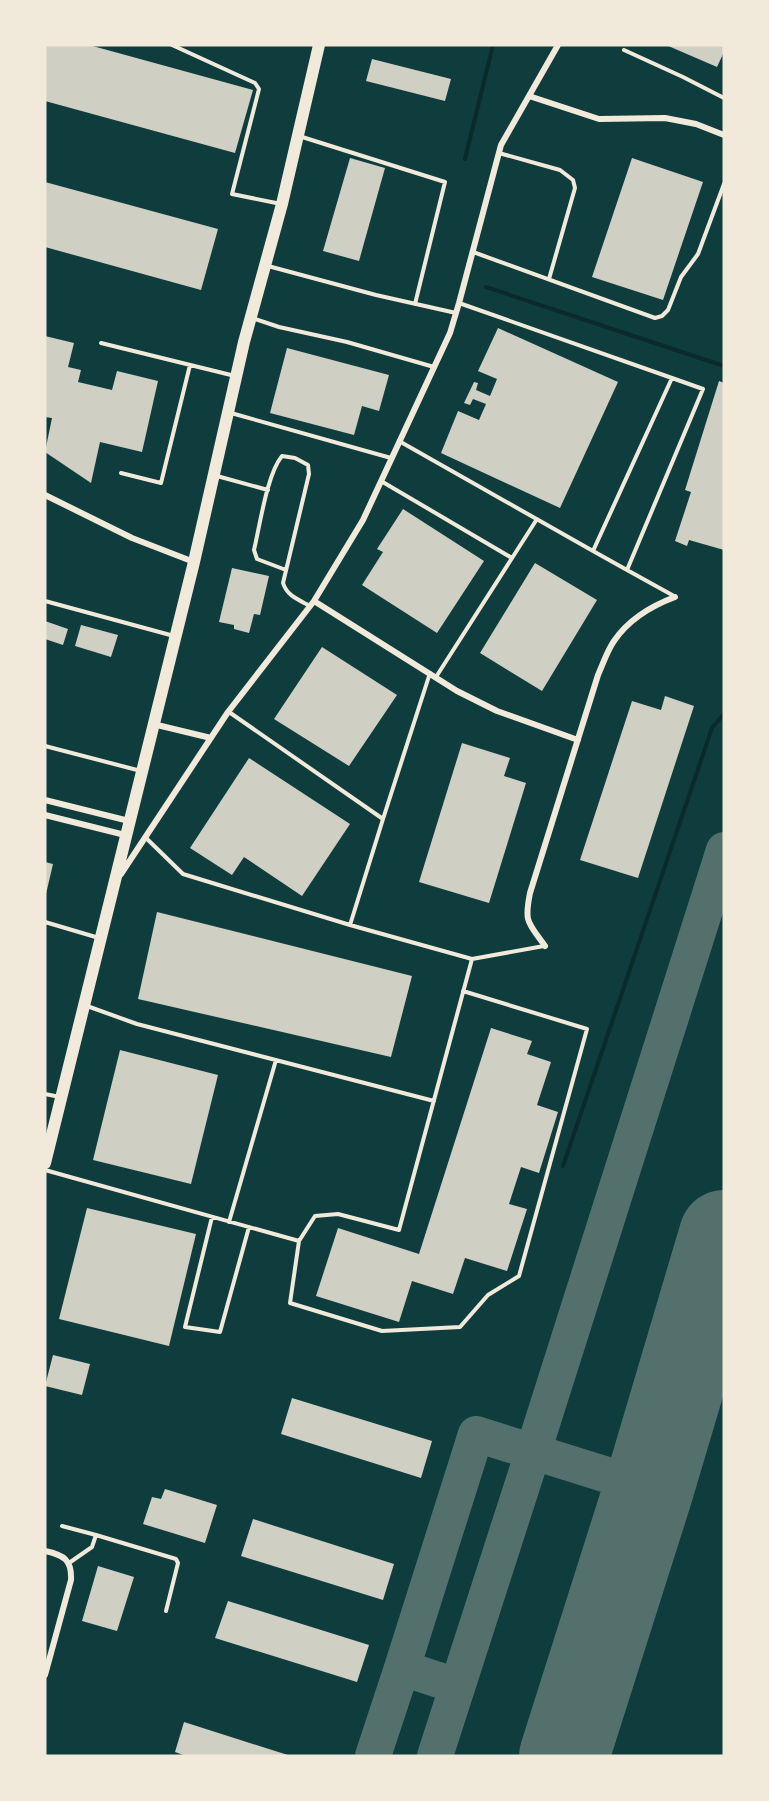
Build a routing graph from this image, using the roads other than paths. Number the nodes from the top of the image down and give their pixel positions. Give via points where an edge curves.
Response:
1 (172, 45) edge
2 (320, 45) edge
3 (558, 45) edge
4 (624, 50) dead end
5 (529, 96) junction
6 (724, 98) edge
7 (724, 135) edge
8 (298, 136) junction
9 (499, 153) junction
10 (724, 184) edge
11 (282, 204) junction
12 (473, 252) junction
13 (264, 265) junction
14 (549, 279) junction
15 (459, 303) junction
16 (416, 304) junction
17 (457, 313) junction
18 (250, 317) junction
19 (101, 343) dead end
20 (190, 365) junction
21 (434, 367) junction
22 (236, 376) junction
23 (672, 378) junction
24 (227, 412) junction
25 (399, 441) junction
26 (391, 458) junction
27 (122, 473) dead end
28 (213, 475) junction
29 (381, 481) junction
30 (268, 490) junction
31 (45, 495) edge
32 (537, 519) junction
33 (593, 551) junction
34 (512, 558) junction
35 (194, 562) junction
36 (286, 570) junction
37 (627, 570) junction
38 (675, 597) joint
39 (45, 601) edge
40 (312, 603) junction
41 (175, 636) junction
42 (433, 675) junction
43 (228, 712) junction
44 (152, 724) junction
45 (211, 738) junction
46 (578, 740) junction
47 (45, 746) edge
48 (142, 771) junction
49 (45, 800) edge
50 (45, 815) edge
51 (384, 819) junction
52 (129, 821) junction
53 (125, 835) junction
54 (145, 837) junction
55 (112, 887) junction
56 (45, 922) edge
57 (350, 925) junction
58 (100, 938) junction
59 (545, 946) joint
60 (472, 959) junction
61 (463, 991) junction
62 (84, 1005) junction
63 (276, 1060) junction
64 (45, 1094) edge
65 (61, 1098) junction
66 (434, 1101) junction
67 (45, 1162) edge
68 (45, 1170) edge
69 (212, 1217) junction
70 (229, 1222) junction
71 (249, 1227) junction
72 (299, 1241) junction
73 (62, 1526) dead end
74 (96, 1535) junction
75 (45, 1551) edge
76 (69, 1563) junction
77 (166, 1611) dead end
78 (45, 1675) edge

1 - 11 lane via 255,83 259,89 232,194
2 - 8 main road
3 - 5 street
4 - 6 lane
5 - 7 street via 599,119 665,118
5 - 9 street
8 - 11 main road
8 - 16 lane via 445,182
9 - 12 street
9 - 14 lane via 560,170 573,180 575,188
10 - 14 lane via 698,254 681,277 662,316 655,318
11 - 13 main road
12 - 14 lane
12 - 15 street
13 - 16 lane
13 - 18 main road
15 - 17 street
15 - 23 lane
16 - 17 lane
17 - 21 street
18 - 21 lane
18 - 22 main road
19 - 20 lane
20 - 22 lane
20 - 27 lane via 161,483
21 - 25 street
22 - 24 main road
23 - 33 lane
23 - 37 lane via 703,390
24 - 26 lane
24 - 28 main road
25 - 26 street
25 - 32 lane
26 - 29 street
28 - 30 lane
28 - 35 main road
29 - 34 lane
29 - 40 street via 363,520
30 - 36 lane via 254,550 257,559
30 - 36 lane via 282,456 308,465
31 - 35 street via 132,538
32 - 33 lane
32 - 34 lane
33 - 37 lane
34 - 42 lane
35 - 41 main road
36 - 40 lane via 285,590 292,597
37 - 38 lane
38 - 46 street via 655,604 632,620 614,641 598,675
39 - 41 lane
40 - 42 street
40 - 43 street
41 - 44 main road
42 - 46 street via 497,711
42 - 51 lane
43 - 45 street
43 - 51 lane
44 - 45 street
44 - 48 main road
45 - 54 street
46 - 59 street via 526,915
47 - 48 lane
48 - 52 main road
49 - 52 street
50 - 53 street
51 - 57 lane
52 - 53 main road
53 - 55 main road
54 - 55 street
54 - 57 lane via 183,874
55 - 58 main road
56 - 58 lane
57 - 60 lane
58 - 62 main road
59 - 60 lane
60 - 61 lane
61 - 66 lane
61 - 72 lane via 587,1029 519,1276 488,1295 460,1327 382,1331 290,1303
62 - 63 lane via 137,1024
62 - 65 main road
63 - 66 lane
63 - 70 lane
64 - 65 lane
65 - 67 main road
66 - 72 lane via 399,1230 338,1214 315,1216
68 - 69 lane
69 - 70 lane
69 - 71 lane via 185,1327 220,1332
70 - 71 lane
71 - 72 lane
73 - 74 lane
74 - 76 lane via 92,1547
74 - 77 lane via 176,1559
75 - 76 street via 56,1553
76 - 78 street via 71,1580

